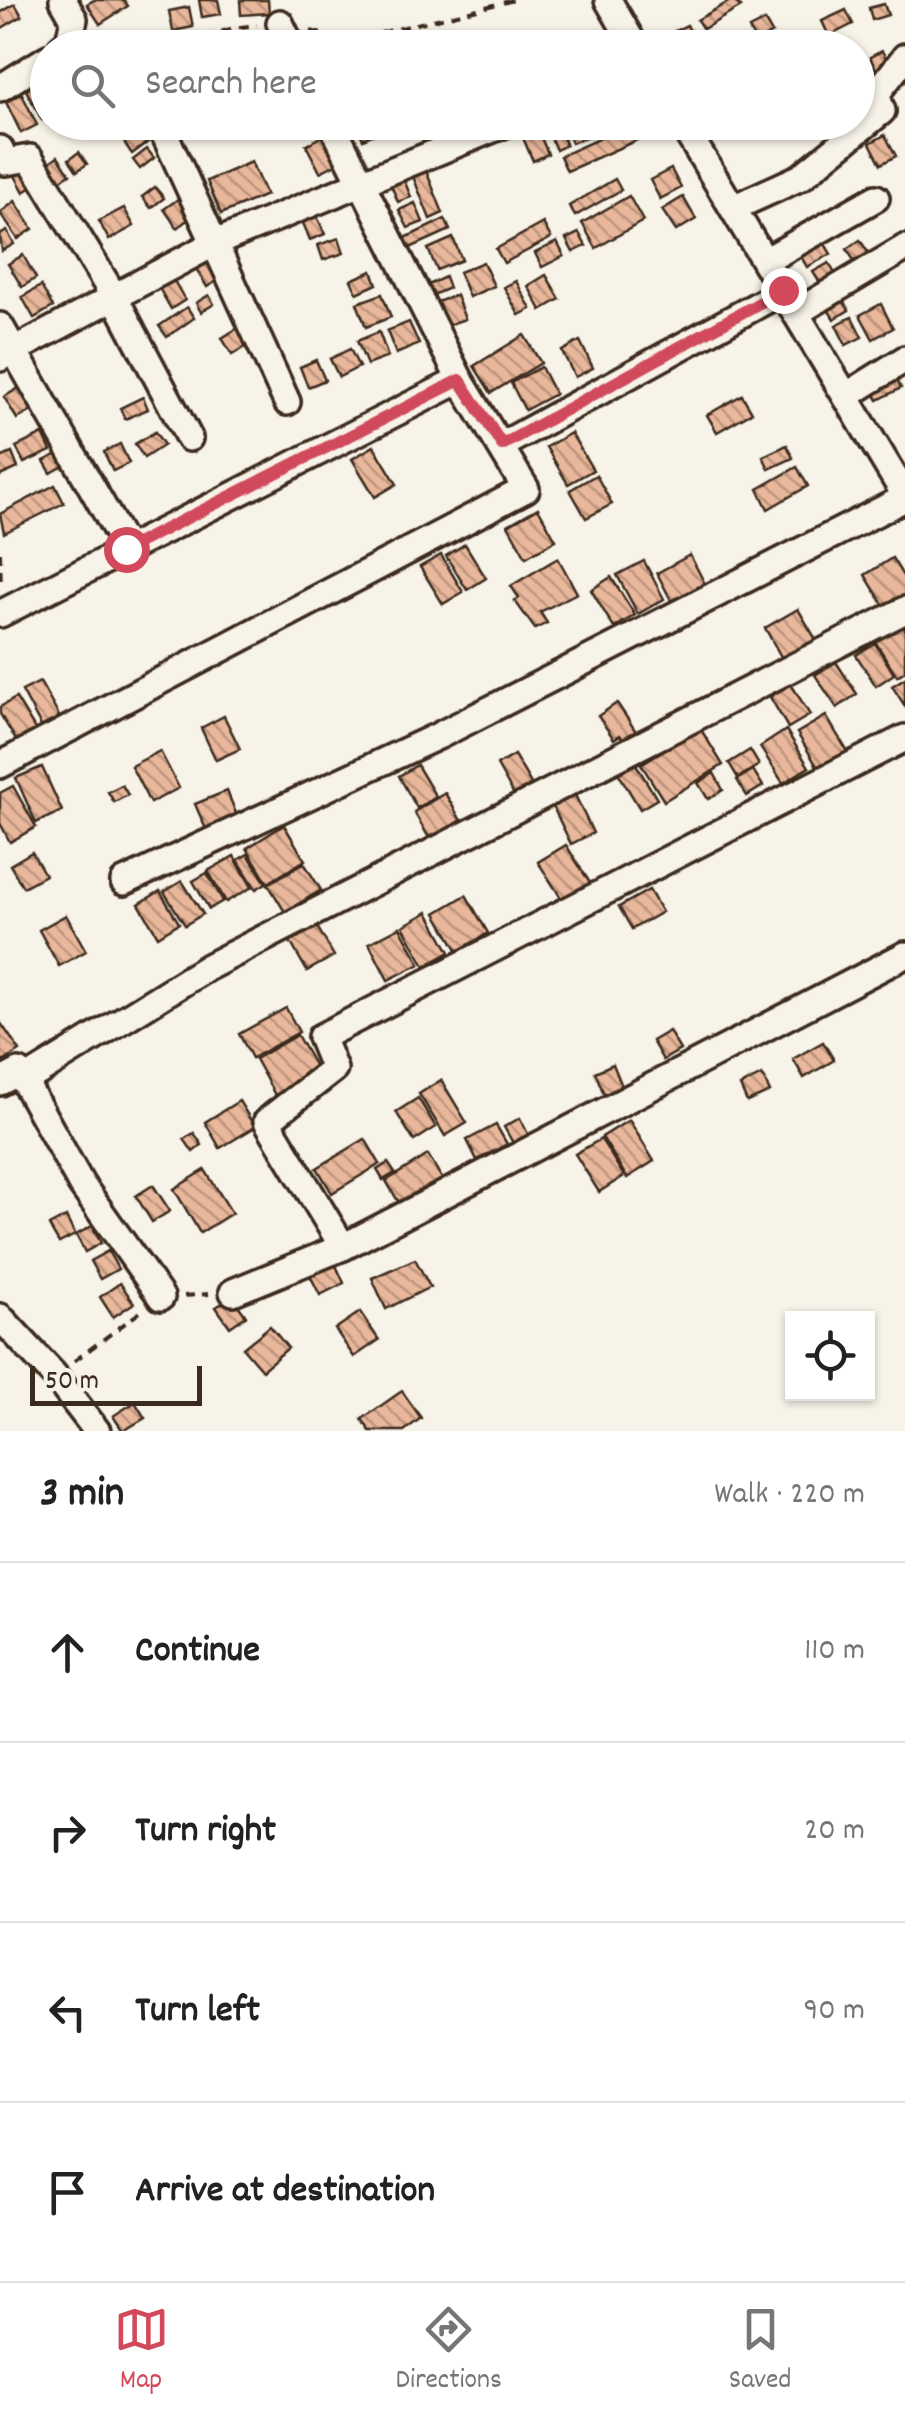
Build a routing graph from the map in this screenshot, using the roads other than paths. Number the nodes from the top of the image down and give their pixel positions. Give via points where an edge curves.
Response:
1 (63, 0) edge
2 (608, 0) edge
3 (280, 23) road end
4 (74, 30) edge
5 (283, 30) edge
6 (626, 30) edge
7 (905, 58) edge
8 (30, 69) edge
9 (0, 88) edge
10 (875, 117) edge
11 (167, 140) edge
12 (340, 140) edge
13 (464, 140) edge
14 (693, 140) edge
15 (846, 140) edge
16 (0, 149) edge
17 (361, 180) junction
18 (876, 198) dead end
19 (733, 208) junction
20 (216, 244) junction
21 (905, 248) edge
22 (764, 260) junction
23 (115, 298) junction
24 (789, 302) junction
25 (0, 326) edge
26 (7, 354) edge
27 (905, 359) edge
28 (460, 380) junction
29 (846, 396) junction
30 (287, 402) dead end
31 (189, 438) dead end
32 (502, 445) junction
33 (896, 460) edge
34 (905, 497) edge
35 (126, 549) junction
36 (905, 610) edge
37 (1, 613) edge
38 (905, 738) edge
39 (0, 765) edge
40 (124, 882) dead end
41 (905, 955) edge
42 (12, 1082) edge
43 (343, 1247) junction
44 (233, 1292) road end
45 (160, 1298) road end
46 (0, 1317) edge
47 (97, 1431) edge

1 - 4 street
2 - 6 street
3 - 5 street
7 - 10 street via 876,94 882,111
8 - 9 street
11 - 20 street
12 - 17 street
13 - 17 street
14 - 19 street
15 - 19 street via 801,177
16 - 23 street via 6,162 30,158
17 - 20 street
17 - 28 street
18 - 22 street
19 - 22 street
20 - 23 street
20 - 30 street
21 - 24 street
22 - 24 street
23 - 26 street
23 - 31 street
24 - 29 street
24 - 32 street
25 - 26 street
26 - 35 street
27 - 29 street
28 - 32 street
28 - 35 street
29 - 33 street
32 - 39 street via 526,489
33 - 34 street
34 - 40 street via 438,736
35 - 37 street
36 - 42 street via 208,968
38 - 43 street via 321,1037 334,1069 267,1120
41 - 43 street
42 - 45 street
43 - 44 street
46 - 47 street

